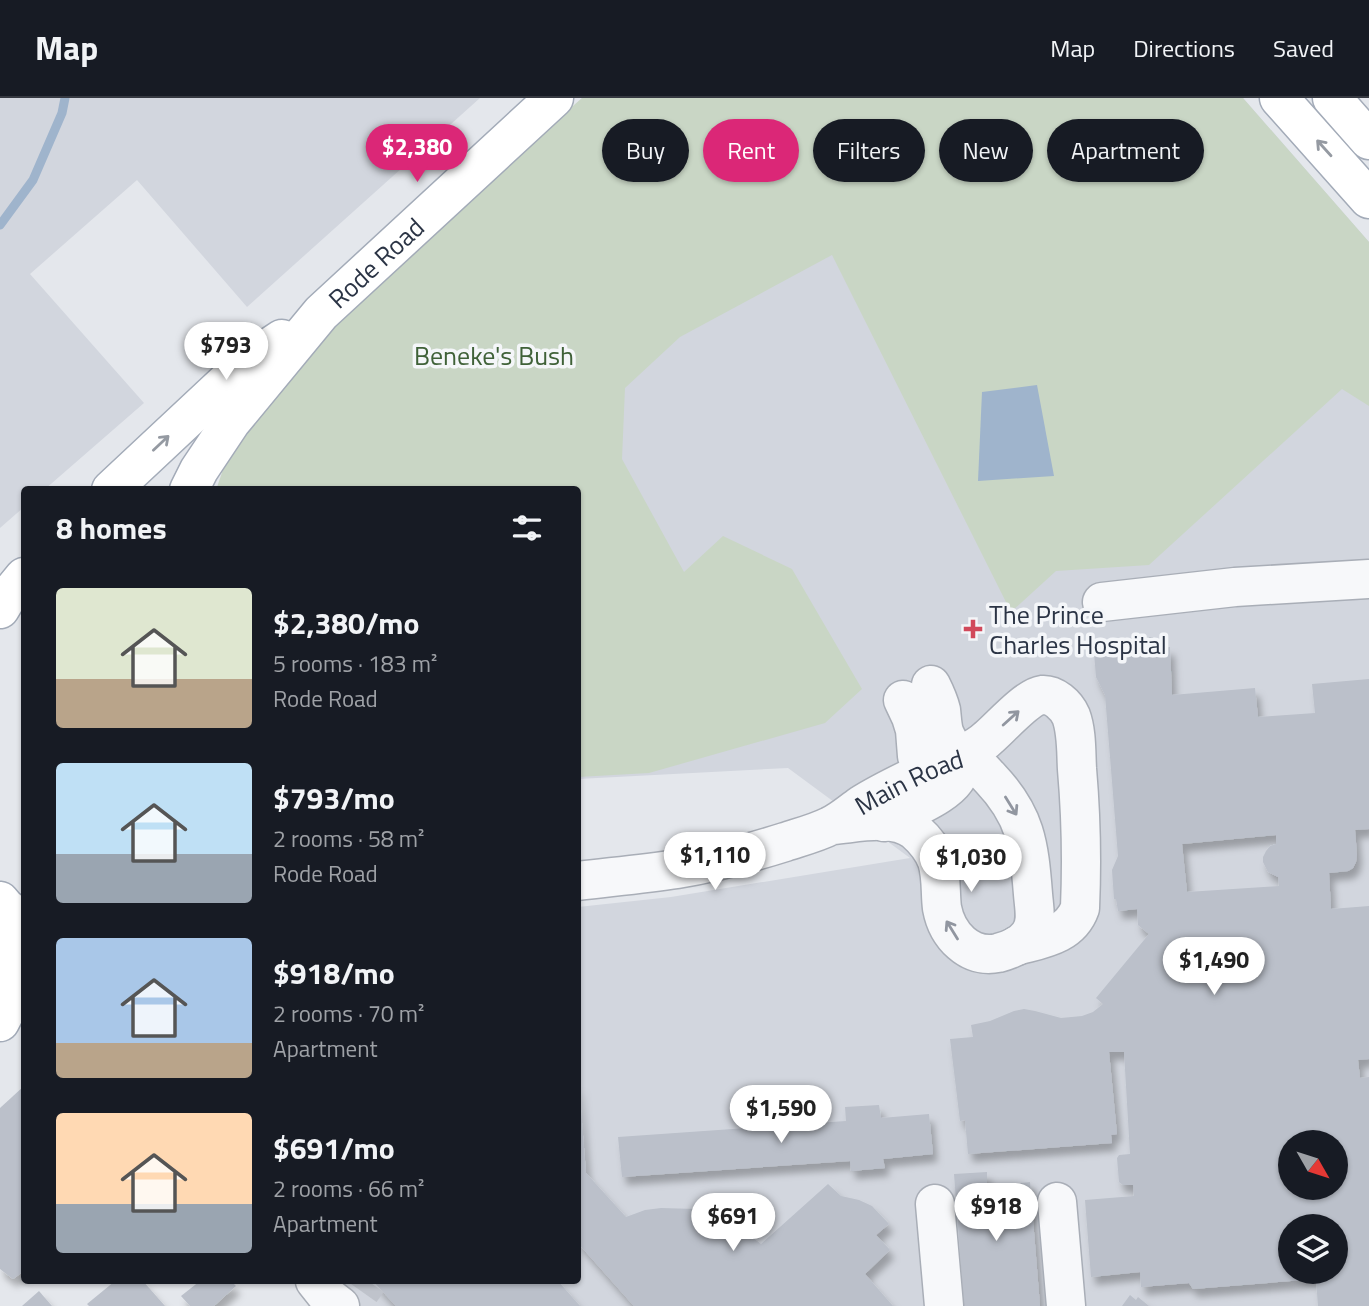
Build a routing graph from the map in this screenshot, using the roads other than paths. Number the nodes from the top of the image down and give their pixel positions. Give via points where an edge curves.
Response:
1 (554, 98) edge
2 (1279, 98) edge
3 (1332, 98) edge
4 (1369, 140) edge
5 (1369, 198) edge
6 (321, 313) junction
7 (115, 486) edge
8 (191, 486) edge
9 (1369, 579) edge
10 (21, 581) edge
11 (1102, 602) dead end
12 (0, 609) edge
13 (939, 776) junction
14 (884, 822) junction
15 (832, 825) junction
16 (940, 873) junction
17 (581, 881) edge
18 (0, 901) edge
19 (21, 921) edge
20 (21, 928) edge
21 (1016, 946) junction
22 (0, 966) edge
23 (21, 982) edge
24 (0, 1023) edge
25 (1057, 1202) dead end
26 (936, 1204) dead end
27 (317, 1284) edge
28 (350, 1301) edge
29 (944, 1306) edge
30 (1066, 1306) edge

1 - 6 main road, Rode Road
5 -> 2 main road
3 - 4 main road
7 -> 6 main road, Rode Road via 250,360
6 - 8 main road, Rode Road via 230,422
9 - 11 street
10 - 12 main road
13 - 13 street via 917,756 916,703 940,707 944,732
13 - 14 street
13 - 15 street, Main Road via 871,799
13 - 16 street
13 -> 21 street, Main Road via 964,757 970,760 992,780 1024,831 1035,921 1027,938
13 -> 21 street via 1038,696 1054,698 1070,716 1081,816 1080,908 1067,928
14 - 15 street, Main Road
14 - 16 street, Main Road via 902,824 917,833
15 - 17 street, Main Road via 678,869
21 -> 16 street, Main Road via 987,954 959,942 943,913
18 - 19 main road
20 - 22 main road
23 - 24 main road
25 - 30 street
26 - 29 street
27 - 28 street via 327,1296

